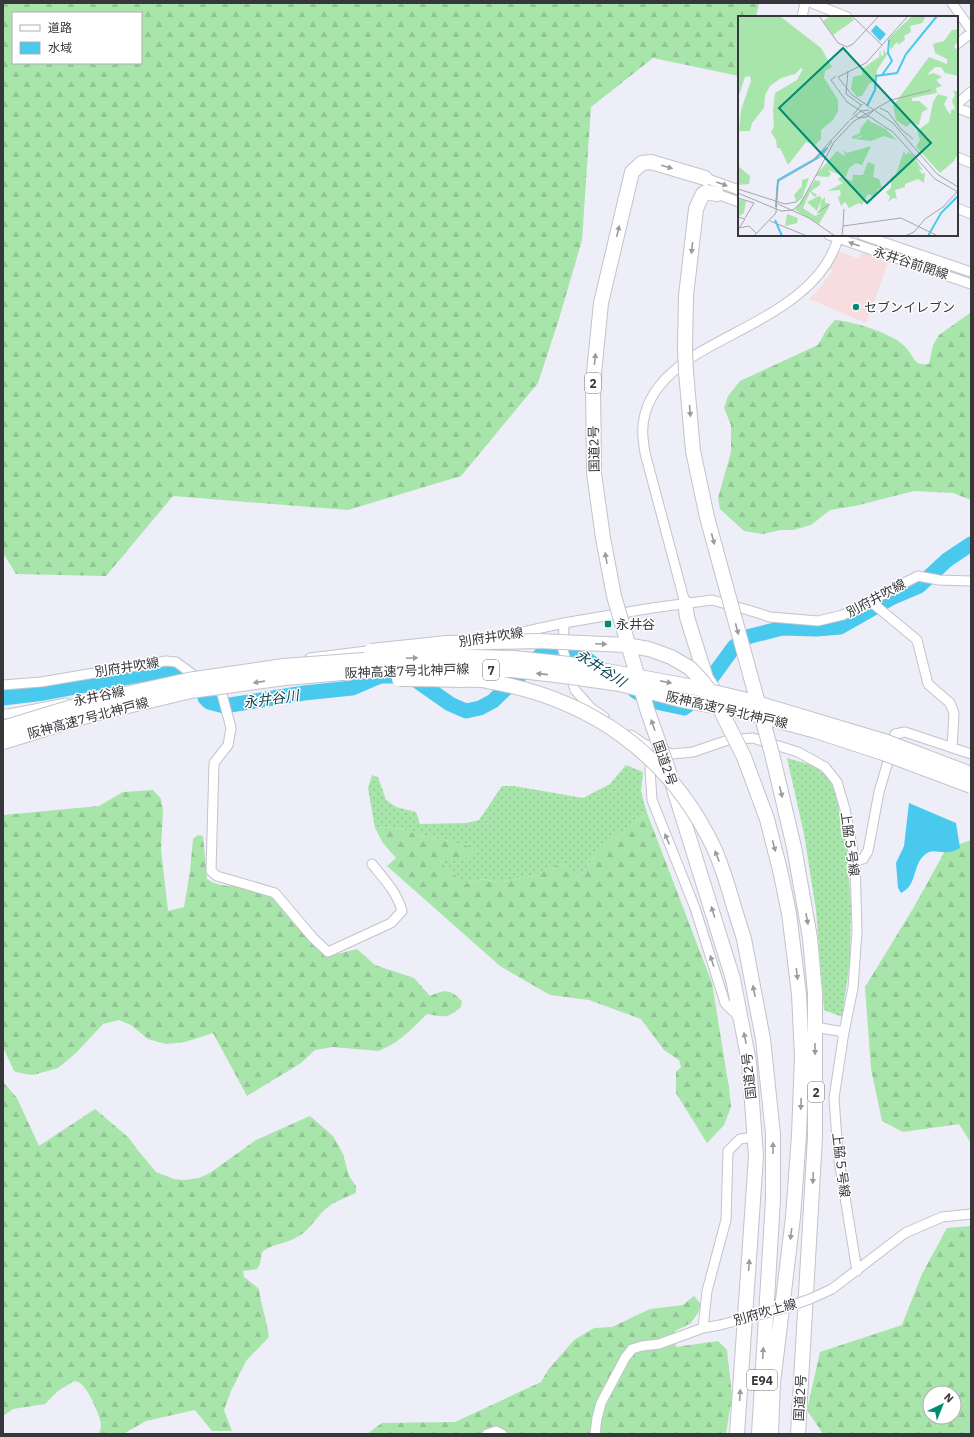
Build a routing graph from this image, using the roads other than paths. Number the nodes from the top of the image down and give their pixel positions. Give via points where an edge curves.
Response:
1 (805, 3) edge
2 (812, 3) edge
3 (952, 3) edge
4 (802, 16) edge
5 (844, 16) edge
6 (971, 30) edge
7 (971, 33) edge
8 (958, 43) edge
9 (971, 92) edge
10 (958, 103) edge
11 (958, 108) edge
12 (971, 113) edge
13 (958, 157) edge
14 (971, 163) edge
15 (689, 173) junction
16 (705, 178) joint
17 (738, 190) edge
18 (717, 194) joint
19 (699, 202) junction
20 (738, 202) edge
21 (958, 208) edge
22 (971, 214) edge
23 (865, 236) edge
24 (839, 237) edge
25 (971, 272) edge
26 (971, 284) edge
27 (971, 581) edge
28 (685, 603) junction
29 (874, 605) junction
30 (564, 623) junction
31 (216, 672) junction
32 (285, 672) junction
33 (195, 676) junction
34 (3, 685) edge
35 (3, 714) edge
36 (3, 728) edge
37 (3, 742) edge
38 (892, 747) dead end
39 (952, 748) junction
40 (658, 749) junction
41 (971, 754) edge
42 (889, 758) dead end
43 (971, 771) edge
44 (971, 774) edge
45 (971, 786) edge
46 (971, 791) edge
47 (855, 860) junction
48 (372, 864) dead end
49 (741, 1019) junction
50 (815, 1027) junction
51 (844, 1032) junction
52 (754, 1137) junction
53 (971, 1214) edge
54 (857, 1271) junction
55 (703, 1328) junction
56 (487, 1434) edge
57 (502, 1434) edge
58 (595, 1434) edge
59 (737, 1434) edge
60 (759, 1434) edge
61 (770, 1434) edge
62 (798, 1434) edge

1 - 4 street
2 - 5 street
3 - 6 street
7 - 8 street
9 - 10 street
11 - 12 street
13 - 14 street
15 - 16 highway, 国道2号 / 2
15 - 19 highway, 2 via 695,178 698,186
49 -> 15 highway, 国道2号 / 2, bridge via 733,979 647,709 614,596 594,472 593,383 601,303 632,172 642,163 651,162
16 -> 17 street
18 - 19 highway via 706,192
18 - 20 street
19 -> 50 highway, 国道2号 / 2, bridge via 696,209 686,296 686,372 693,451 707,517 772,754 794,847 810,938
21 - 22 street
23 - 25 street, 永井谷前開線
26 -> 24 street, 永井谷前開線
24 - 28 street via 824,267 800,294 700,352 663,380 653,394 645,414 642,432 645,454
27 - 29 street, 別府井吹線 via 938,580 918,576
28 - 29 street, 別府井吹線 via 712,600 770,618 818,621 843,616
28 - 30 street, 別府井吹線
28 - 43 highway via 692,616 711,676 716,686 729,698 839,729
28 - 46 highway via 706,678 719,697 727,702 888,751 924,765
29 - 39 street via 917,640 928,684 950,703 954,713
30 - 31 street, 別府井吹線 via 489,639 339,653
30 - 40 street, 上脇５号線, bridge via 563,650 574,690 591,708 644,744
31 - 33 street, 別府井吹線
31 - 48 street via 231,728 228,745 214,763 211,871 217,876 275,892 328,952 391,923 402,911 400,900
32 - 36 highway, 阪神高速7号北神戸線 / 7, bridge via 188,680 92,701
32 -> 37 highway, 阪神高速7号北神戸線 / 7, bridge via 90,715
32 -> 44 highway, 阪神高速7号北神戸線 / 7, bridge via 377,659 444,656 514,658 569,664 743,699 887,742
45 -> 32 highway, 阪神高速7号北神戸線 / 7, bridge via 816,731 741,711 681,700 613,683 512,670 442,668
60 -> 32 highway, E94, bridge via 772,1199 773,1134 763,1039 744,939 726,879 697,818 661,769 616,730 562,701 529,689 486,680
32 -> 61 highway, E94, bridge via 375,650 447,643 538,641 626,645 649,649 690,668 714,697 744,757 767,819 789,913 799,994 802,1057 794,1217 773,1383
33 - 34 street, 別府井吹線 via 176,662 166,661 41,682
33 - 35 street, 永井谷線
38 - 39 street via 895,734 904,732
39 - 41 street
40 - 47 street, 上脇５号線 via 672,754 693,752 728,740 753,738 798,752 824,767 837,782
49 -> 40 street via 725,1003 695,908 652,800 650,769
42 - 47 street via 879,792 868,851 863,859
47 - 51 street, 上脇５号線 via 857,931 853,988
52 -> 49 highway, 国道2号 / 2 via 749,1062
50 - 51 street
50 -> 62 highway, 国道2号 / 2 via 815,1137
51 - 54 street, 上脇５号線 via 834,1098 838,1154
52 - 55 street via 740,1139 728,1151 726,1220 708,1291
59 -> 52 highway, 国道2号 / 2 via 756,1156
53 - 54 street, 別府吹上線 via 942,1217 905,1233
54 - 55 street, 別府吹上線, bridge via 810,1300
55 - 58 street, 別府吹上線 via 659,1344 632,1349 602,1403
56 - 57 street via 496,1431

